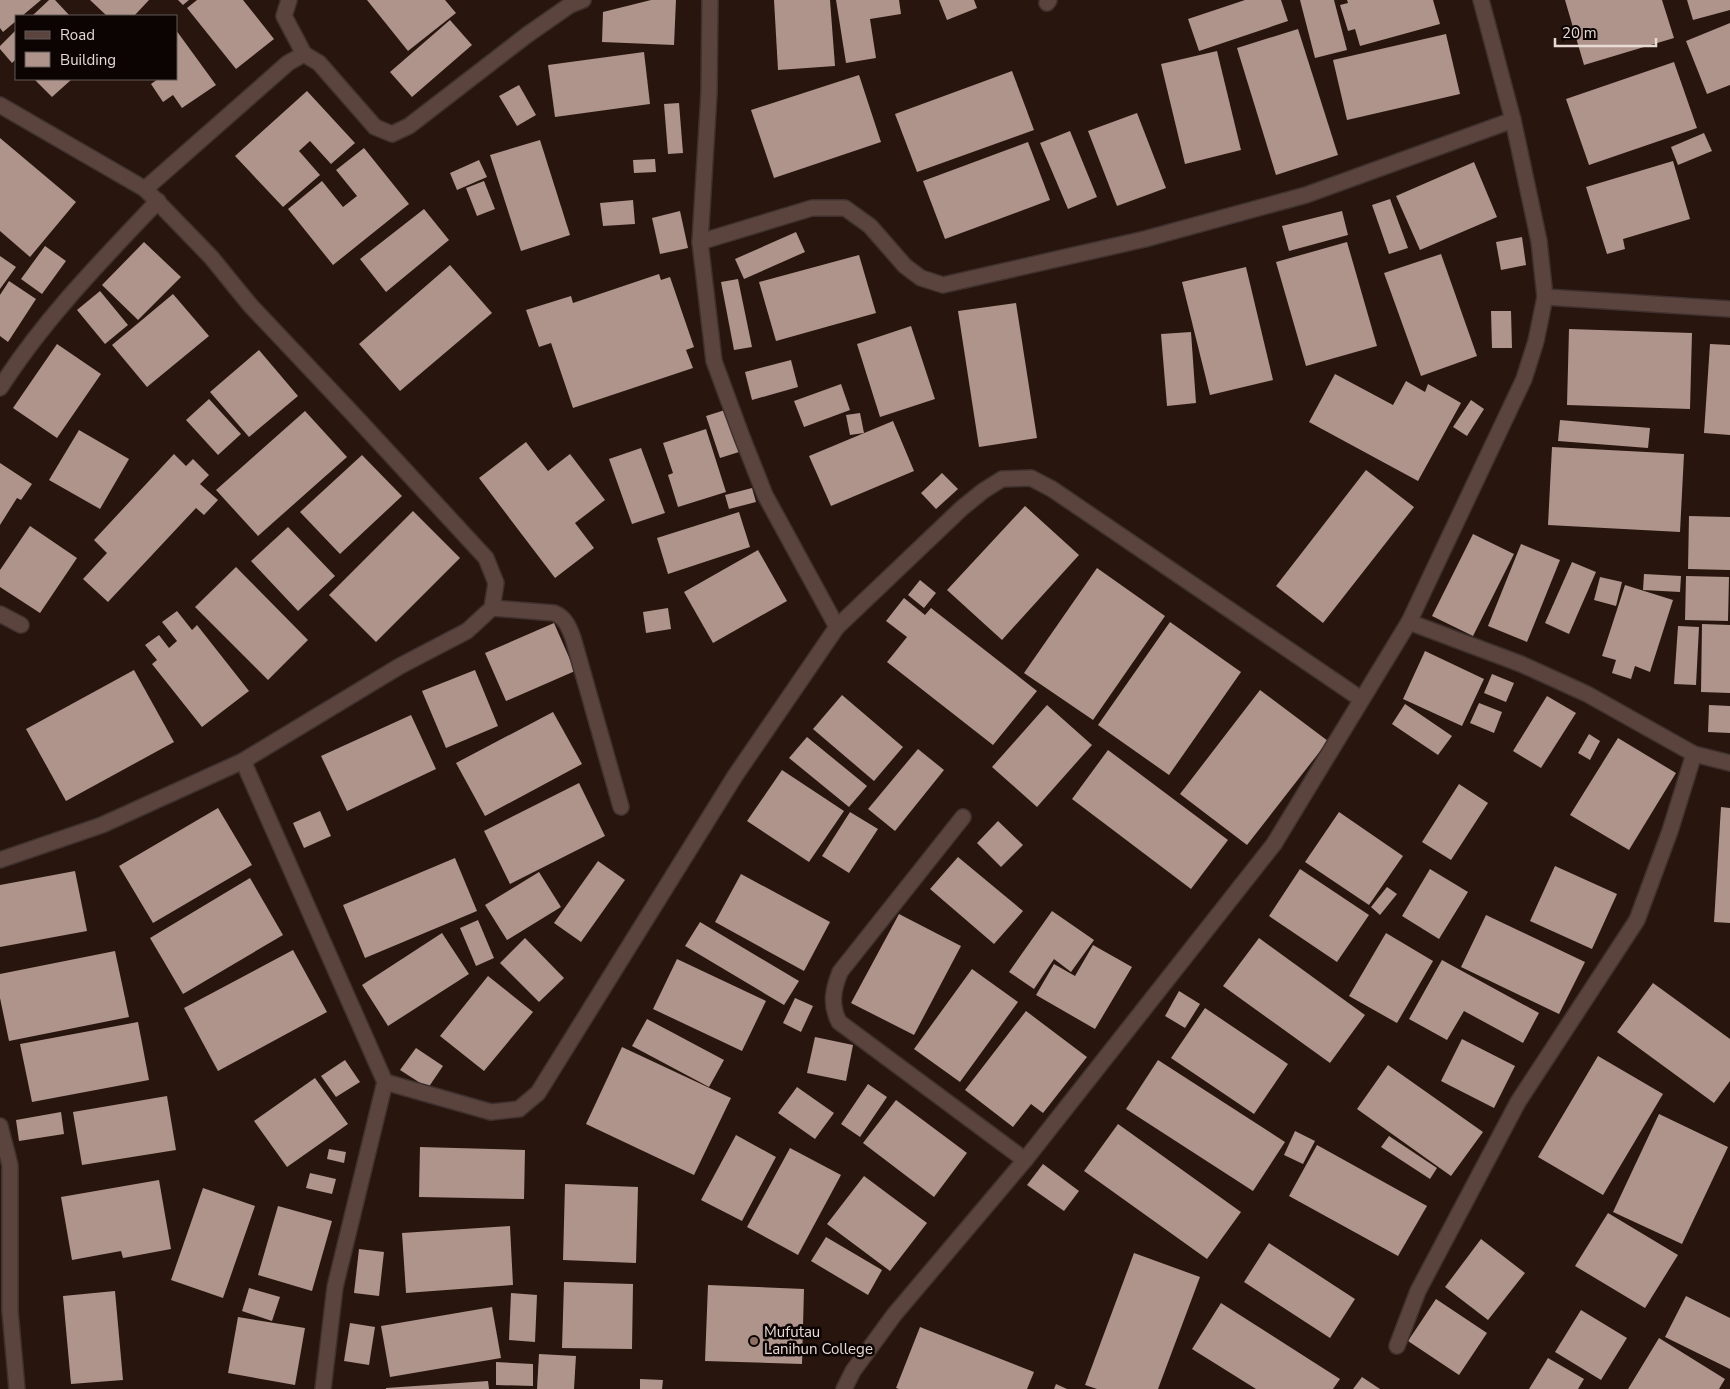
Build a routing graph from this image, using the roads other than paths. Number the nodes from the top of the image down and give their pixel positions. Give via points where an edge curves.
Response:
1 (289, 0) edge
2 (583, 0) edge
3 (710, 0) edge
4 (1481, 0) edge
5 (304, 54) junction
6 (0, 105) edge
7 (1512, 120) junction
8 (145, 189) junction
9 (158, 202) junction
10 (700, 242) junction
11 (1545, 297) junction
12 (1730, 308) edge
13 (0, 388) edge
14 (492, 608) junction
15 (0, 614) edge
16 (1409, 622) junction
17 (21, 625) dead end
18 (837, 627) junction
19 (1361, 699) junction
20 (1694, 754) junction
21 (243, 760) junction
22 (1730, 763) edge
23 (621, 807) dead end
24 (963, 817) dead end
25 (0, 860) edge
26 (385, 1082) junction
27 (0, 1126) edge
28 (1024, 1160) junction
29 (1397, 1346) dead end
30 (17, 1389) edge
31 (323, 1389) edge
32 (844, 1389) edge

1 - 5 street via 284,16
2 - 5 street via 570,5 526,35 409,126 392,134 375,127 319,62
3 - 10 street via 709,92
4 - 7 street
5 - 8 street via 288,63
6 - 8 street
7 - 10 street via 1306,195 1145,239 943,285 921,278 905,266 870,226 845,208 812,208
7 - 11 street via 1539,241
8 - 9 street
9 - 13 street via 78,286
9 - 14 street via 486,558 496,582
10 - 18 street via 714,361 765,495
11 - 12 street
11 - 16 street via 1524,379
14 - 21 street via 467,631 400,666
14 - 23 street via 554,613 566,622
15 - 17 street
16 - 19 street
16 - 20 street via 1521,664 1587,694
18 - 19 street via 983,490 1002,479 1030,478 1076,504
18 - 26 street via 735,776 538,1093 518,1108 491,1112
19 - 28 street via 1274,844
20 - 22 street
20 - 29 street via 1637,920 1518,1102 1418,1291
21 - 25 street via 102,825
21 - 26 street
24 - 28 street via 840,972 833,998 834,1011 839,1022
26 - 31 street via 335,1287
27 - 30 street via 10,1165 10,1311
28 - 32 street via 894,1316 853,1371

